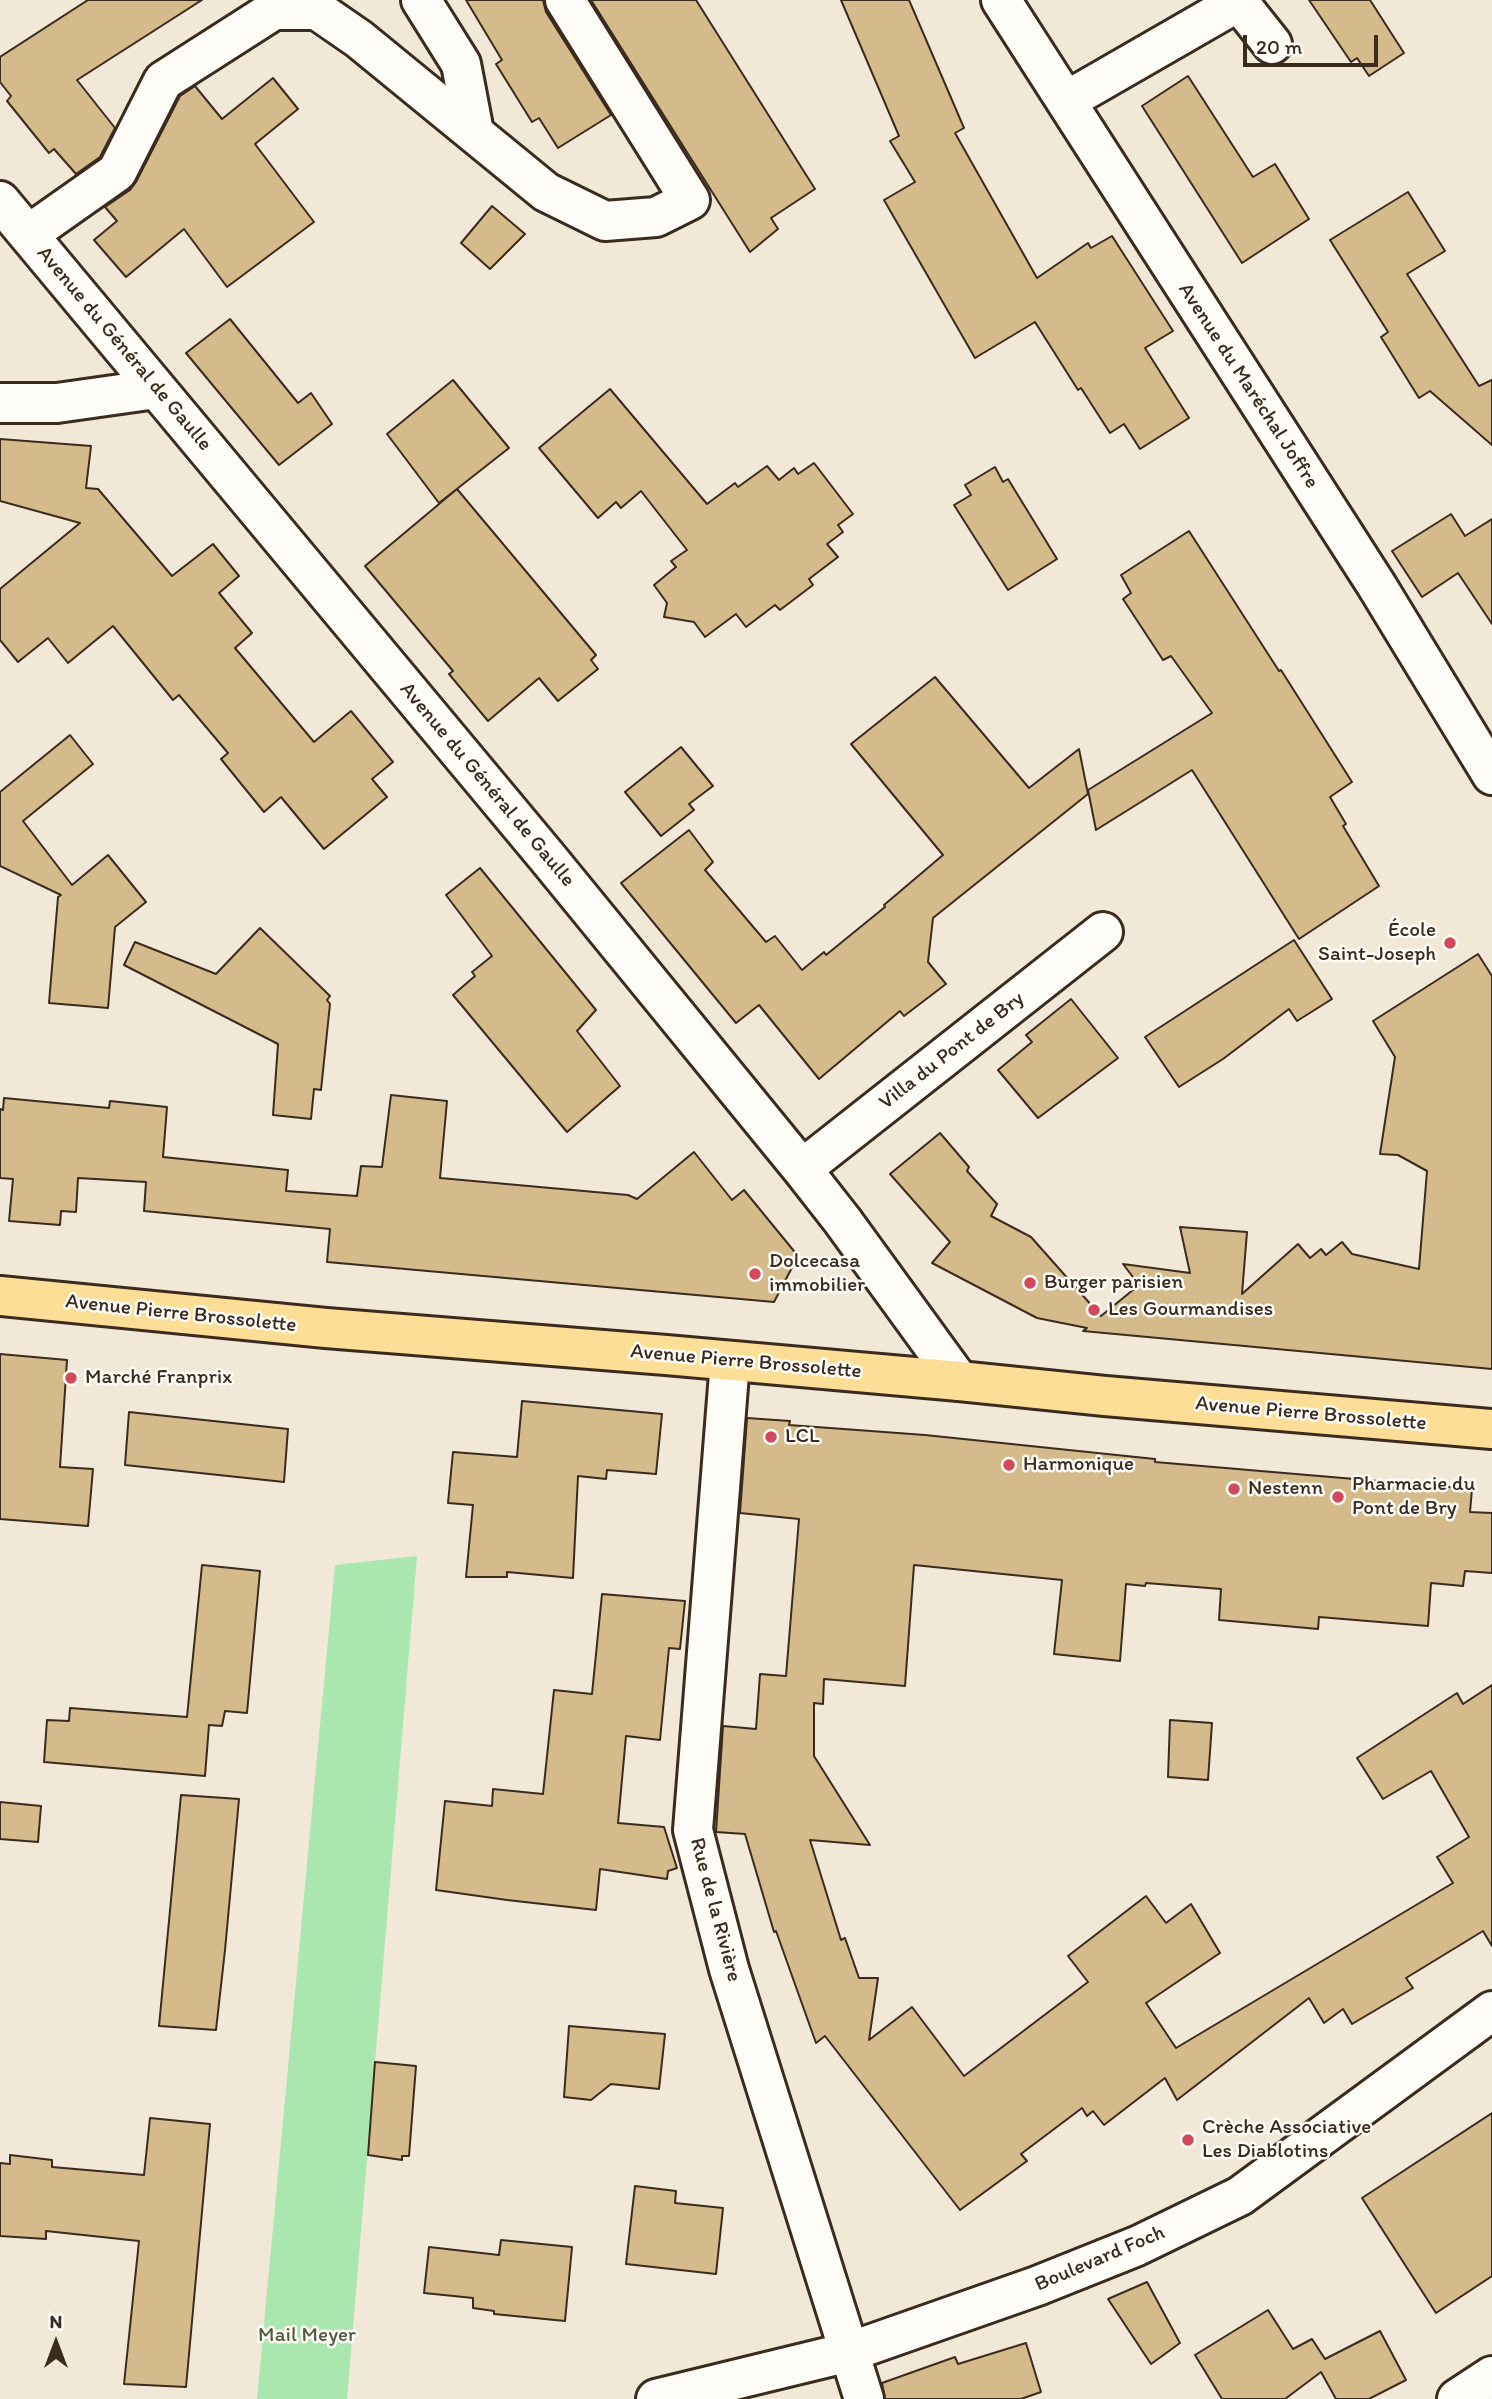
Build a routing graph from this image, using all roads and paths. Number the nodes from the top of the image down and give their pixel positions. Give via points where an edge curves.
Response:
1 (421, 0) edge
2 (565, 0) edge
3 (1001, 0) edge
4 (1238, 1) edge
5 (1272, 44) dead end
6 (1066, 101) junction
7 (474, 132) junction
8 (0, 201) edge
9 (29, 234) junction
10 (156, 388) junction
11 (0, 403) edge
12 (1492, 775) edge
13 (1103, 932) dead end
14 (802, 1169) junction
15 (0, 1296) edge
16 (730, 1361) junction
17 (960, 1381) junction
18 (1492, 1429) edge
19 (1492, 2011) edge
20 (849, 2351) junction
21 (1492, 2376) edge
22 (656, 2399) edge
23 (864, 2399) edge
24 (1457, 2399) edge

1 - 7 street via 461,64
2 - 7 street via 690,200 656,217 605,221 546,192
3 - 6 street, Avenue du Maréchal Joffre
4 - 5 street
4 - 6 street
6 - 12 street, Avenue du Maréchal Joffre via 1377,586
7 - 9 street via 317,10 274,10 163,81 117,172
8 - 9 street, Avenue du Général de Gaulle
9 - 10 street, Avenue du Général de Gaulle
10 - 11 street via 57,403
10 - 14 street, Avenue du Général de Gaulle
13 - 14 street, Villa du Pont de Bry
14 - 17 street, Avenue du Général de Gaulle
15 - 16 main road, Avenue Pierre Brossolette
16 - 17 main road, Avenue Pierre Brossolette
16 - 20 street, Rue de la Rivière via 693,1830 729,1969
17 - 18 main road, Avenue Pierre Brossolette
19 - 20 street, Boulevard Foch via 1240,2196 1137,2246 1037,2286
20 - 22 street, Boulevard Foch
20 - 23 street, Rue de la Rivière
21 - 24 street

